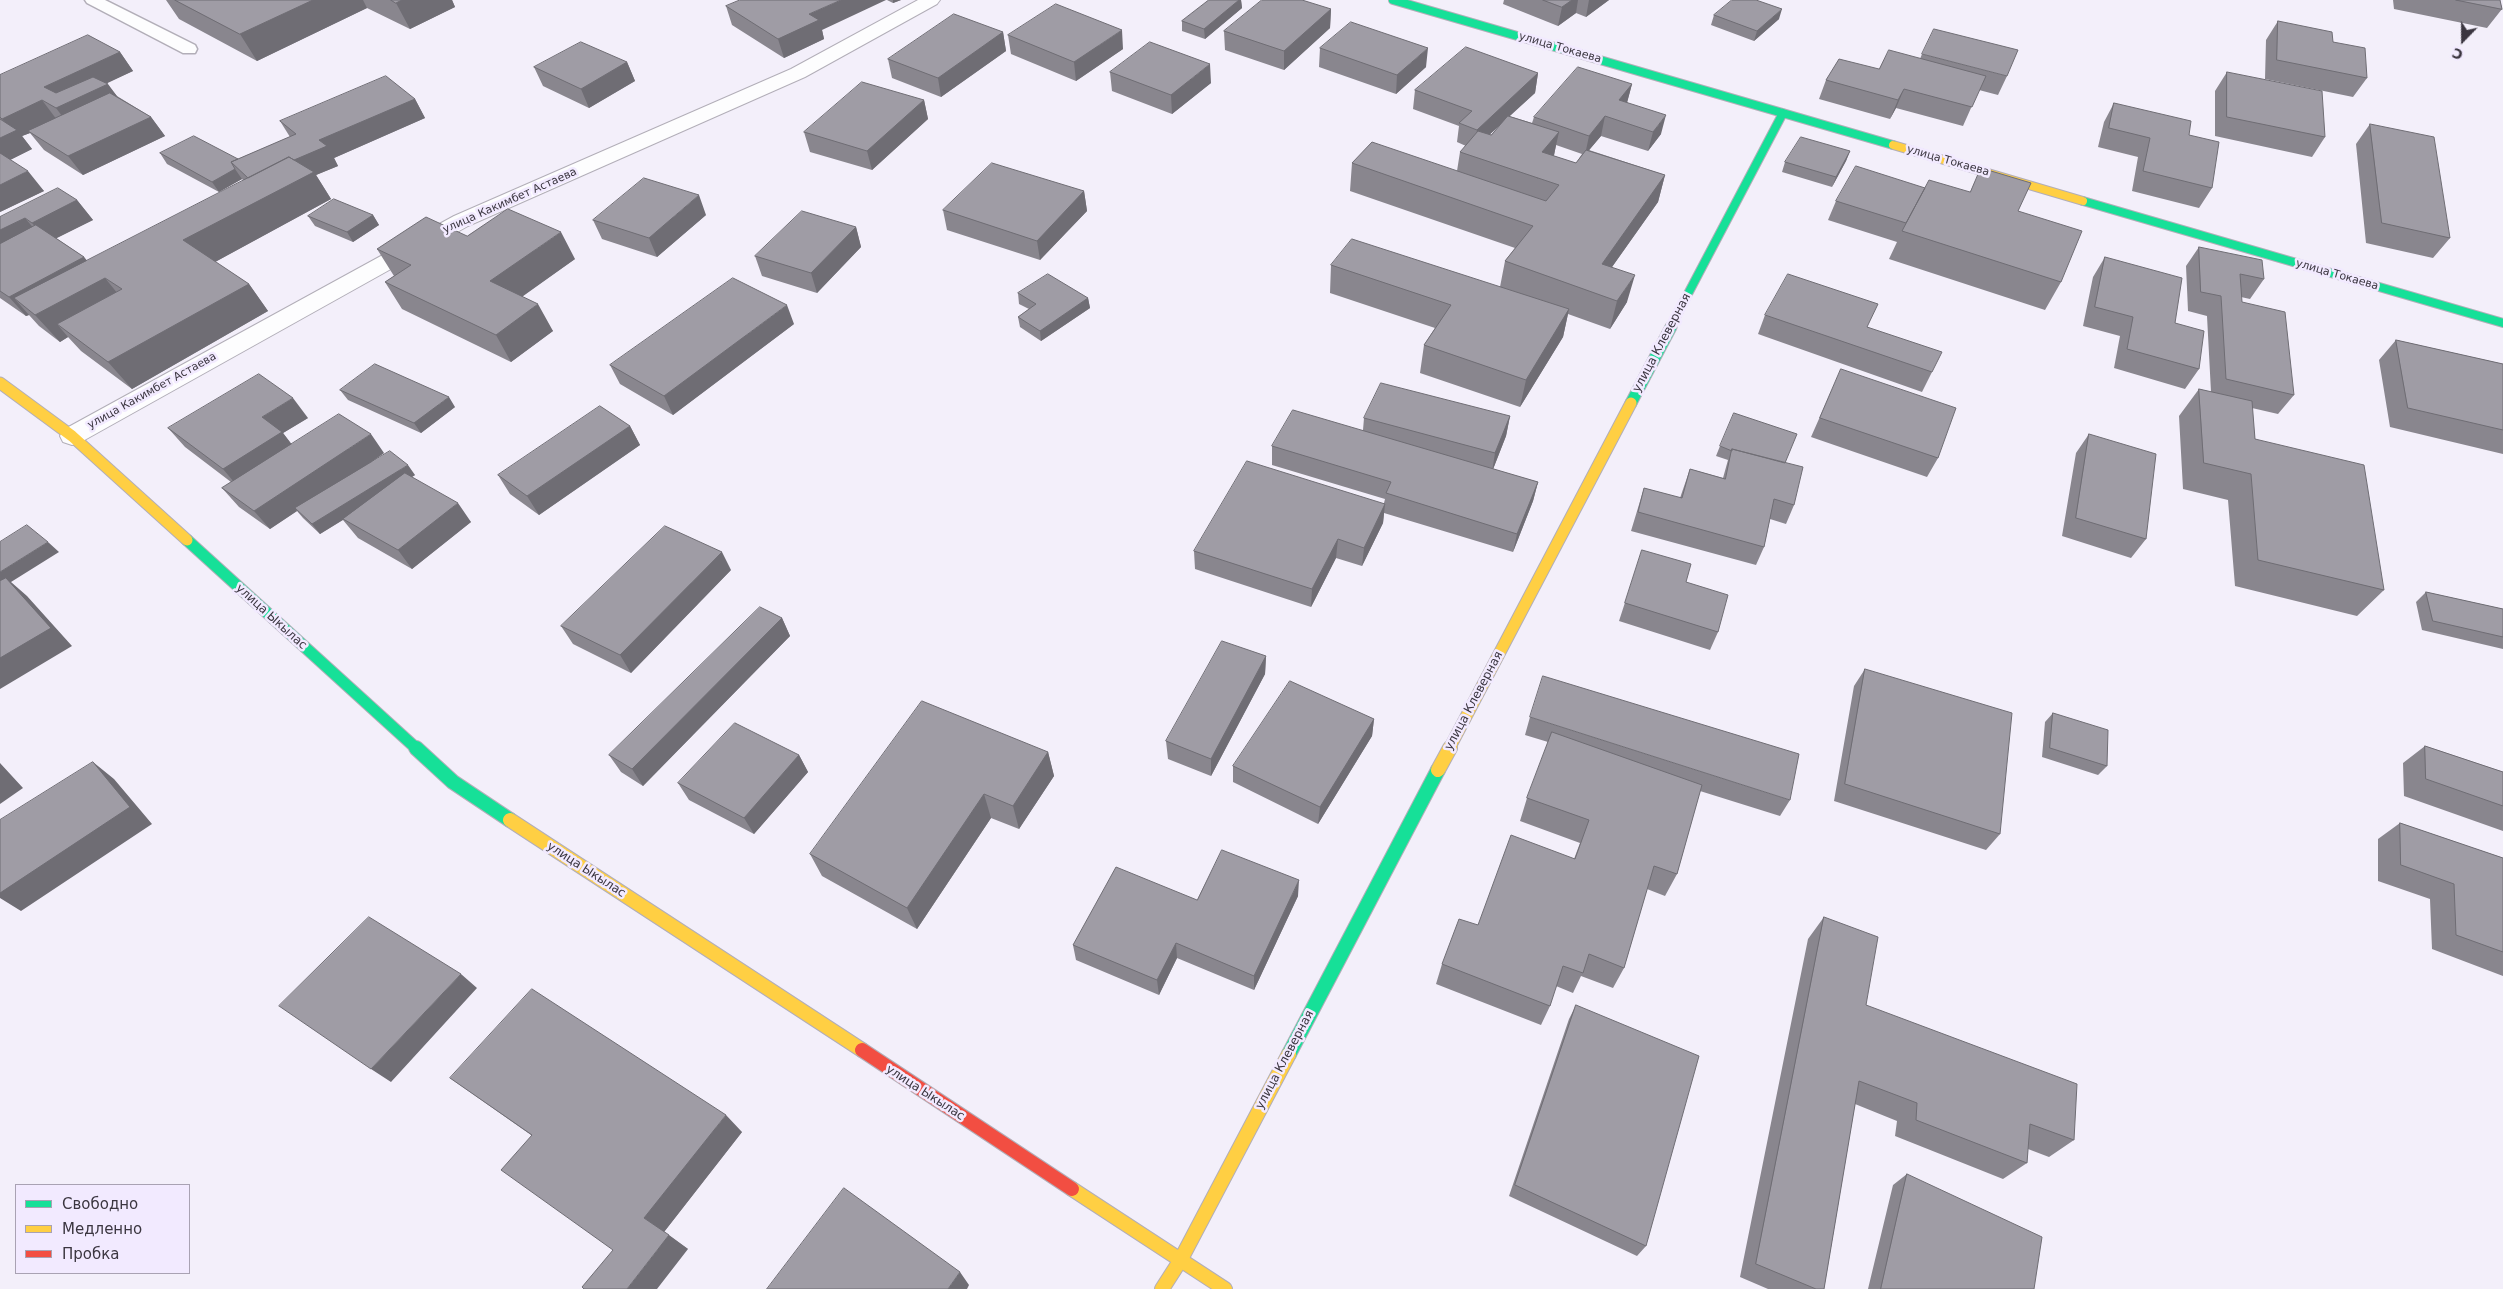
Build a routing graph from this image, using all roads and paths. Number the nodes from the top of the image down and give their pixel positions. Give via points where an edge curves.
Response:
1 (92, 0) edge
2 (931, 0) edge
3 (1394, 0) edge
4 (189, 49) dead end
5 (1783, 113) junction
6 (2503, 323) edge
7 (0, 383) edge
8 (72, 436) junction
9 (1180, 1260) junction
10 (1162, 1289) edge
11 (1225, 1289) edge

1 - 4 lane
2 - 8 street, улица Какимбет Астаева via 798,73 461,221
3 - 5 street, улица Токаева
5 - 6 street, улица Токаева
5 - 9 street, улица Клеверная
7 - 8 street, улица Ыкылас
8 - 9 street, улица Ыкылас via 453,782
9 - 10 street, улица Клеверная
9 - 11 street, улица Ыкылас

